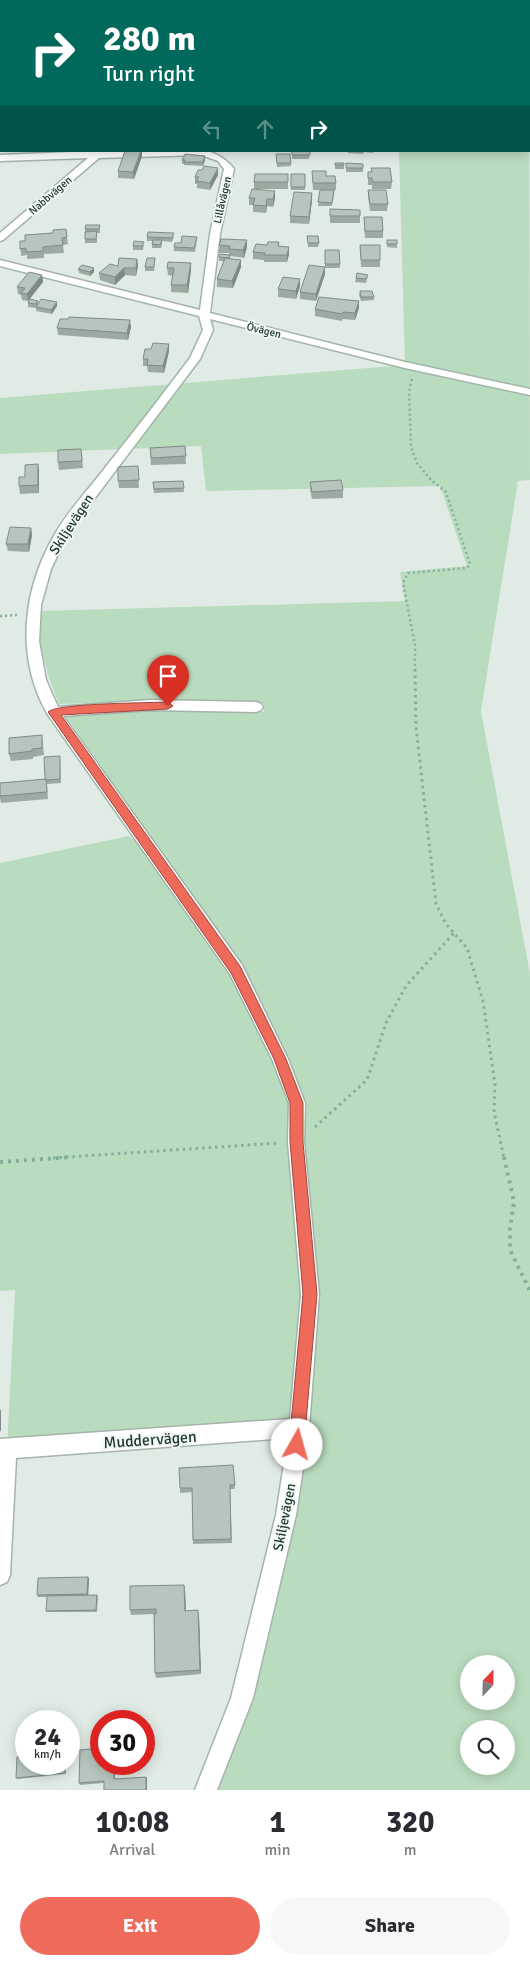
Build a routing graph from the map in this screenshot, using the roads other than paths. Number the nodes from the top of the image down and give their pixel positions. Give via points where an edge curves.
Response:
1 (99, 153) edge
2 (0, 158) edge
3 (0, 238) edge
4 (0, 263) edge
5 (204, 315) junction
6 (530, 392) edge
7 (256, 707) dead end
8 (53, 712) junction
9 (299, 1428) junction
10 (4, 1449) edge
11 (0, 1575) edge
12 (206, 1790) edge

1 - 2 street, Lillåvägen
1 - 3 street, Nabbvägen
1 - 5 street, Lillåvägen via 202,152 221,159 229,169 215,234
4 - 5 street, Övägen
5 - 6 street, Övägen
5 - 8 street, Skiljevägen via 208,330 195,359 60,534 45,563 35,595 33,642 39,680
7 - 8 street via 150,705
8 - 9 street, Skiljevägen via 236,970 280,1059 296,1103 296,1142 310,1294
9 - 10 street, Muddervägen
9 - 12 street, Skiljevägen via 286,1515 242,1698
10 - 11 street

